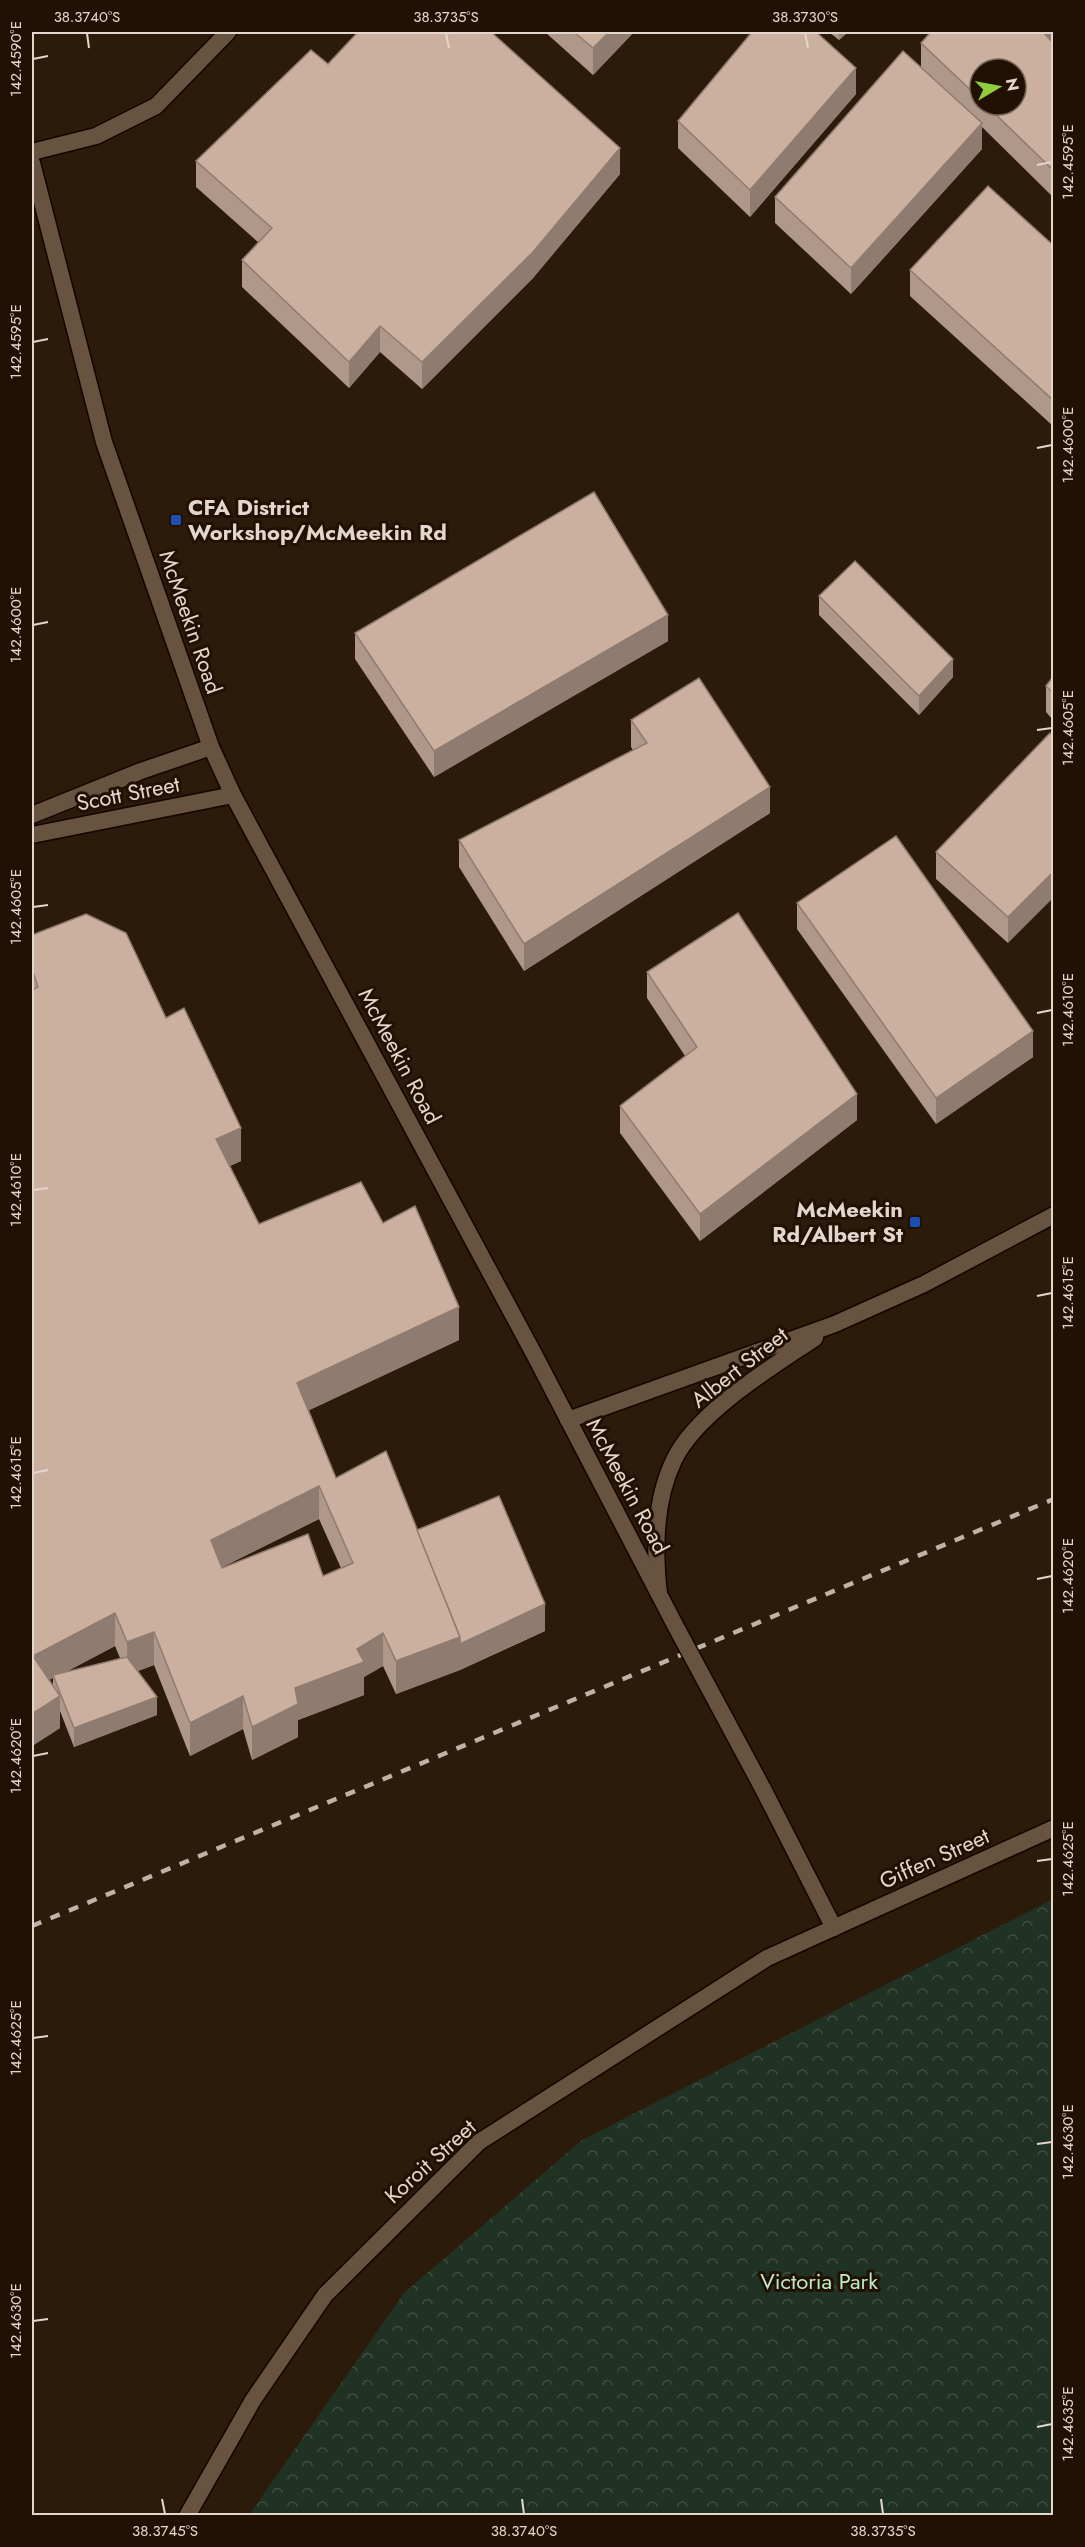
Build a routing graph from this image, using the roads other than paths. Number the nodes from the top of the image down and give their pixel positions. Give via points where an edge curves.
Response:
1 (228, 32) edge
2 (32, 152) edge
3 (32, 163) edge
4 (211, 747) junction
5 (233, 795) junction
6 (32, 815) edge
7 (32, 835) edge
8 (1053, 1215) edge
9 (835, 1324) junction
10 (568, 1420) junction
11 (659, 1594) junction
12 (1053, 1828) edge
13 (834, 1928) junction
14 (188, 2516) edge

1 - 2 street via 156,106 96,136
3 - 4 street, McMeekin Road via 104,442
4 - 5 street, McMeekin Road
4 - 6 street, Scott Street
5 - 7 street, Scott Street
5 - 10 street, McMeekin Road
8 - 9 street, Albert Street via 924,1284
9 - 10 street, Albert Street
9 - 11 street, Albert Street via 718,1407 684,1444 674,1460 660,1506 656,1567
10 - 11 street, McMeekin Road
11 - 13 street, McMeekin Road, bridge
12 - 13 street, Giffen Street
13 - 14 street, Koroit Street via 767,1958 479,2142 325,2295 253,2400

